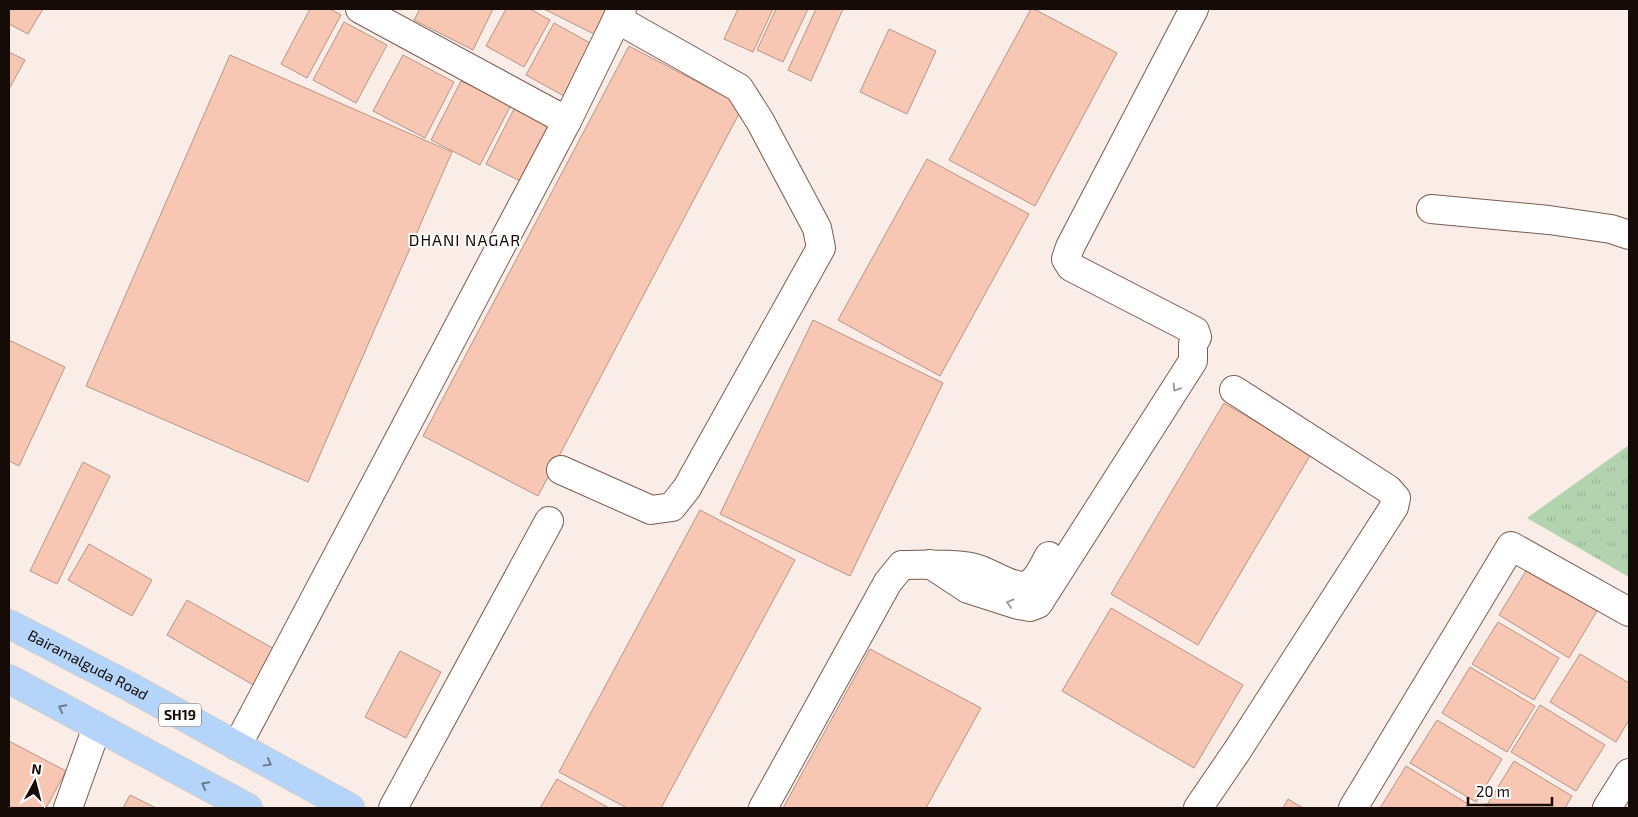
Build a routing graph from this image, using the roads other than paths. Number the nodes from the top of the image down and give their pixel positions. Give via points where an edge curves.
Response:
1 (360, 9) edge
2 (1194, 9) edge
3 (619, 14) edge
4 (567, 121) junction
5 (1431, 208) dead end
6 (1629, 235) edge
7 (1234, 390) dead end
8 (561, 470) dead end
9 (549, 521) dead end
10 (1629, 612) edge
11 (9, 624) edge
12 (9, 679) edge
13 (98, 727) junction
14 (236, 746) junction
15 (1629, 773) edge
16 (68, 808) edge
17 (248, 808) edge
18 (350, 808) edge
19 (393, 808) edge
20 (764, 808) edge
21 (1198, 808) edge
22 (1353, 808) edge
23 (1607, 808) edge

1 - 4 street
2 - 20 street via 1066,259 1071,267 1195,331 1194,361 1038,604 1030,607 1018,605 968,589 930,564 902,566 888,582
3 - 4 street
3 - 8 street via 739,88 817,228 821,248 687,488 672,507 651,510
4 - 14 street
5 - 6 street via 1549,220 1611,229
7 - 21 street via 1388,489 1396,498 1394,507
9 - 19 street
10 - 22 street via 1511,546
11 - 14 main road, Bairamalguda Road / SH19
13 -> 12 main road
13 - 16 street
17 -> 13 main road
14 -> 18 main road, Bairamalguda Road / SH19
15 - 23 street

